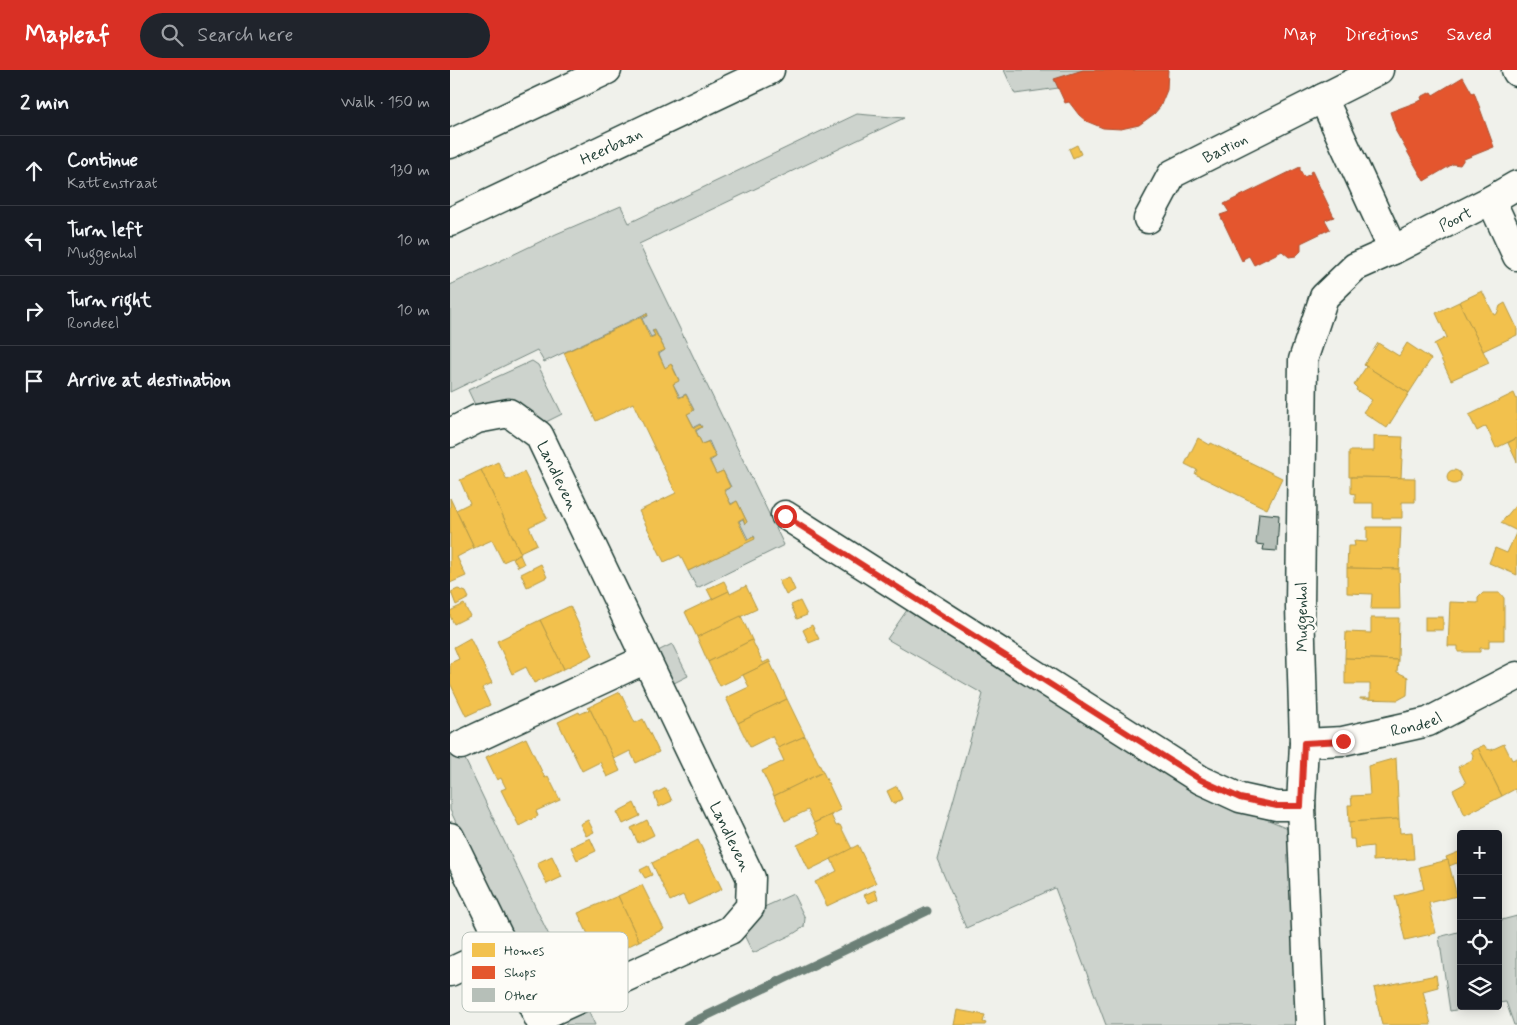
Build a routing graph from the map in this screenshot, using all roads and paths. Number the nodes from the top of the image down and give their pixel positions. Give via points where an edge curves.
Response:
1 (607, 70) edge
2 (770, 70) edge
3 (1379, 70) edge
4 (1323, 98) junction
5 (450, 144) edge
6 (1517, 185) edge
7 (1492, 200) junction
8 (1148, 219) dead end
9 (450, 222) edge
10 (1393, 250) junction
11 (1517, 256) edge
12 (450, 433) edge
13 (785, 516) dead end
14 (646, 659) junction
15 (1517, 676) edge
16 (1304, 743) junction
17 (461, 745) dead end
18 (1301, 806) junction
19 (450, 837) edge
20 (497, 932) edge
21 (462, 966) edge
22 (450, 972) edge
23 (628, 979) edge
24 (560, 1012) edge
25 (541, 1021) edge
26 (1310, 1025) edge

1 - 5 street
2 - 9 street, Heerbaan
3 - 4 street, Bastion
4 - 8 street, Bastion via 1172,174
4 - 10 street
6 - 7 street, Poort
7 - 10 street, Poort
7 - 11 street
10 - 16 street, Muggenhol via 1355,266 1324,297 1303,360 1300,607
12 - 14 street, Landleven via 477,419 509,413 539,435
13 - 18 street via 1201,780 1240,798 1277,806
14 - 17 street
14 - 23 street, Landleven via 751,878 750,907 730,930
15 - 16 street, Rondeel via 1428,722 1343,741
16 - 18 street, Muggenhol
18 - 26 street, Muggenhol
19 - 20 street, Landleven
21 - 22 street
24 - 25 street, Landleven

